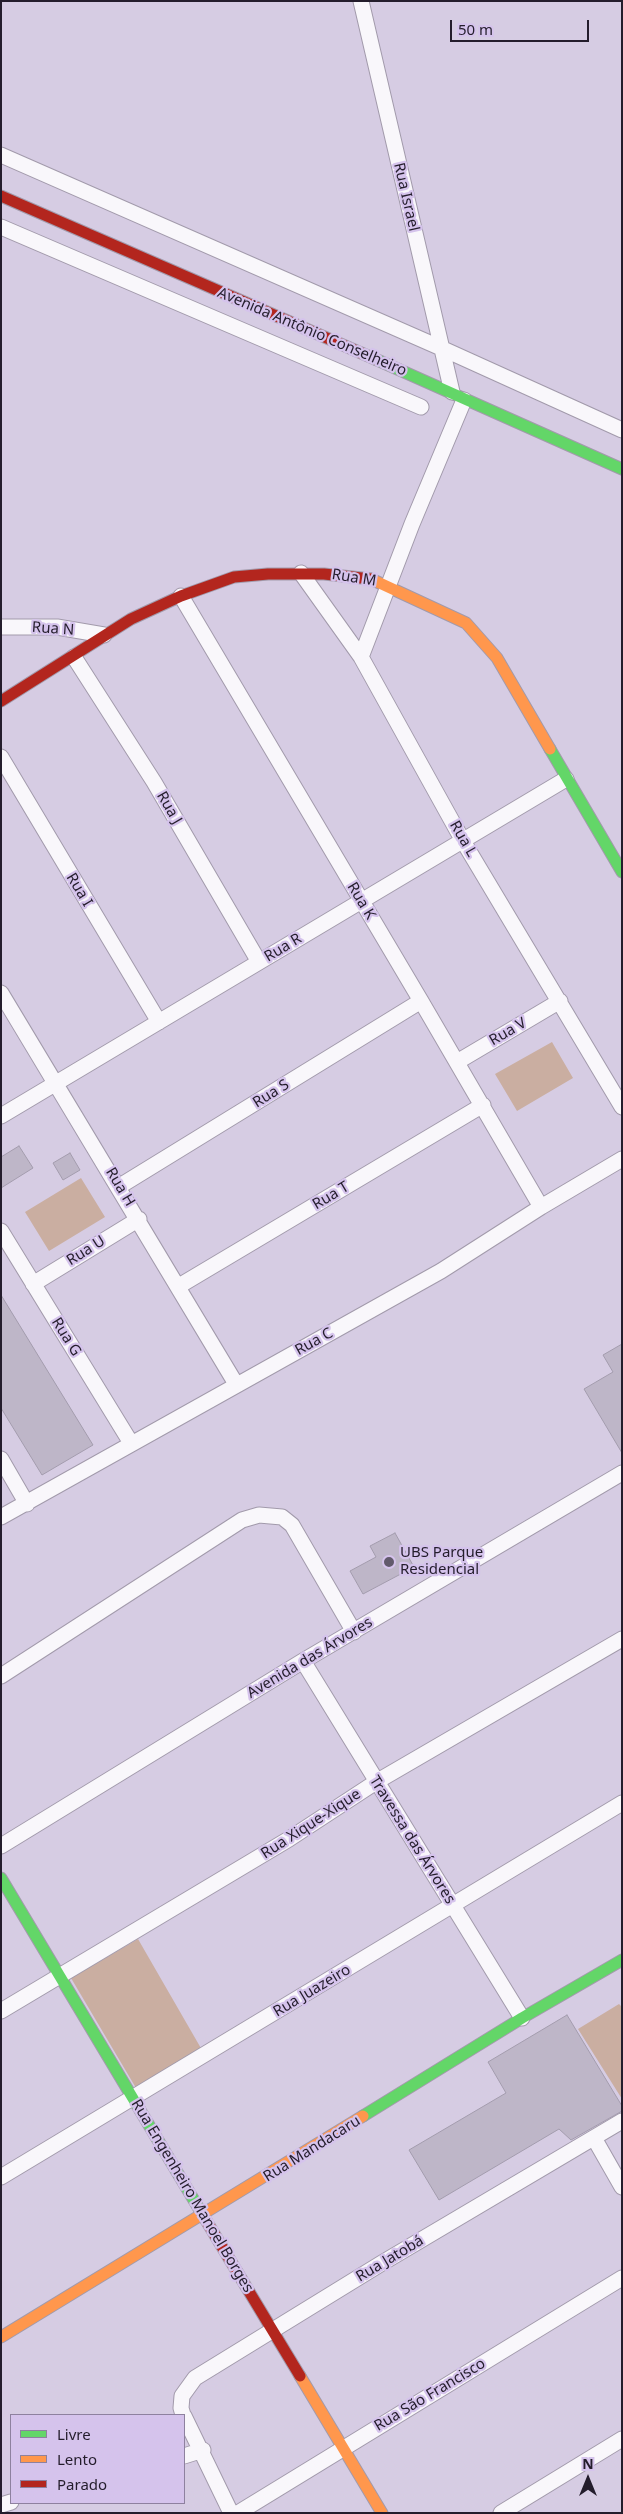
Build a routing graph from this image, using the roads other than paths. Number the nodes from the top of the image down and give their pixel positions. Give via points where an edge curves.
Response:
1 (361, 1) edge
2 (1, 155) edge
3 (1, 196) edge
4 (1, 227) edge
5 (441, 348) junction
6 (458, 396) junction
7 (421, 407) dead end
8 (622, 430) edge
9 (622, 469) edge
10 (301, 573) junction
11 (390, 586) junction
12 (180, 596) junction
13 (1, 627) edge
14 (104, 635) junction
15 (74, 656) junction
16 (361, 657) junction
17 (1, 701) edge
18 (1, 757) edge
19 (566, 779) junction
20 (463, 841) junction
21 (622, 872) edge
22 (361, 902) junction
23 (259, 962) junction
24 (1, 992) edge
25 (421, 1001) junction
26 (560, 1002) junction
27 (159, 1022) junction
28 (457, 1062) junction
29 (55, 1084) junction
30 (482, 1105) junction
31 (622, 1107) edge
32 (1, 1116) edge
33 (622, 1159) edge
34 (120, 1186) junction
35 (541, 1207) junction
36 (138, 1219) junction
37 (1, 1231) edge
38 (33, 1284) junction
39 (179, 1286) junction
40 (236, 1384) junction
41 (131, 1443) junction
42 (1, 1459) edge
43 (620, 1478) edge
44 (27, 1504) junction
45 (1, 1517) edge
46 (354, 1632) junction
47 (622, 1639) edge
48 (303, 1661) junction
49 (1, 1676) edge
50 (376, 1782) junction
51 (622, 1803) edge
52 (1, 1846) edge
53 (1, 1878) edge
54 (453, 1905) junction
55 (622, 1960) edge
56 (61, 1976) junction
57 (1, 2011) edge
58 (522, 2018) junction
59 (134, 2098) junction
60 (622, 2121) edge
61 (594, 2138) junction
62 (1, 2177) edge
63 (622, 2187) edge
64 (203, 2216) junction
65 (622, 2278) edge
66 (272, 2332) junction
67 (1, 2337) edge
68 (183, 2414) edge
69 (185, 2418) edge
70 (622, 2439) edge
71 (343, 2448) junction
72 (203, 2450) junction
73 (185, 2456) edge
74 (231, 2513) edge
75 (238, 2513) edge
76 (382, 2513) edge
77 (500, 2513) edge

1 - 5 street, Rua Israel
2 - 5 street
3 - 6 street, Avenida Antônio Conselheiro
4 - 7 street
5 - 6 street, Rua Israel
5 - 8 street
6 - 9 street, Avenida Antônio Conselheiro
6 - 11 street
10 - 11 street, Rua M via 374,579
10 - 12 street, Rua M via 234,577
10 - 16 street, Rua L
11 - 16 street
11 - 19 street, Rua M via 466,623 482,640 496,658
12 - 14 street, Rua M via 131,618
12 - 22 street, Rua K
13 - 14 street, Rua N via 57,627
14 - 15 street, Rua M
15 - 17 street, Rua M
15 - 23 street, Rua J via 154,782
16 - 20 street, Rua L
18 - 27 street, Rua I
19 - 20 street, Rua R
19 - 21 street, Rua M
20 - 22 street, Rua R
20 - 26 street, Rua L
22 - 23 street, Rua R
22 - 25 street, Rua K
23 - 27 street, Rua R
24 - 29 street, Rua H
25 - 28 street, Rua K
25 - 34 street, Rua S
26 - 28 street, Rua V
26 - 31 street, Rua L
27 - 29 street, Rua R
28 - 30 street, Rua K
29 - 32 street, Rua R
29 - 34 street, Rua H
30 - 35 street, Rua K
30 - 39 street, Rua T
33 - 35 street, Rua C
34 - 36 street, Rua H
35 - 40 street, Rua C via 441,1271
36 - 38 street, Rua U
36 - 39 street, Rua H
37 - 38 street, Rua G
38 - 41 street, Rua G
39 - 40 street, Rua H
40 - 41 street, Rua C
41 - 44 street, Rua C
42 - 44 street
43 - 46 street, Avenida das Árvores via 472,1560
44 - 45 street, Rua C
46 - 48 street, Avenida das Árvores
46 - 49 street via 292,1525 282,1517 259,1515 242,1520
47 - 50 street, Rua Xique-Xique
48 - 50 street, Travessa das Árvores
48 - 52 street, Avenida das Árvores
50 - 54 street, Travessa das Árvores
50 - 56 street, Rua Xique-Xique via 289,1839
51 - 54 street, Rua Juazeiro
53 - 56 street, Rua Engenheiro Manoel Borges
54 - 58 street, Travessa das Árvores
54 - 59 street, Rua Juazeiro
55 - 58 street, Rua Mandacaru
56 - 57 street, Rua Xique-Xique
56 - 59 street, Rua Engenheiro Manoel Borges
58 - 64 street, Rua Mandacaru
59 - 62 street, Rua Juazeiro
59 - 64 street, Rua Engenheiro Manoel Borges
60 - 61 street, Rua Jatobá
61 - 63 street
61 - 66 street, Rua Jatobá
64 - 66 street, Rua Engenheiro Manoel Borges
64 - 67 street, Rua Mandacaru
65 - 71 street, Rua São Francisco
66 - 68 street, Rua Jatobá via 195,2378 182,2396
66 - 71 street, Rua Engenheiro Manoel Borges
69 - 72 street, Rua Jatobá
70 - 77 street
71 - 75 street, Rua São Francisco
71 - 76 street, Rua Engenheiro Manoel Borges
72 - 73 street
72 - 74 street, Rua Jatobá

